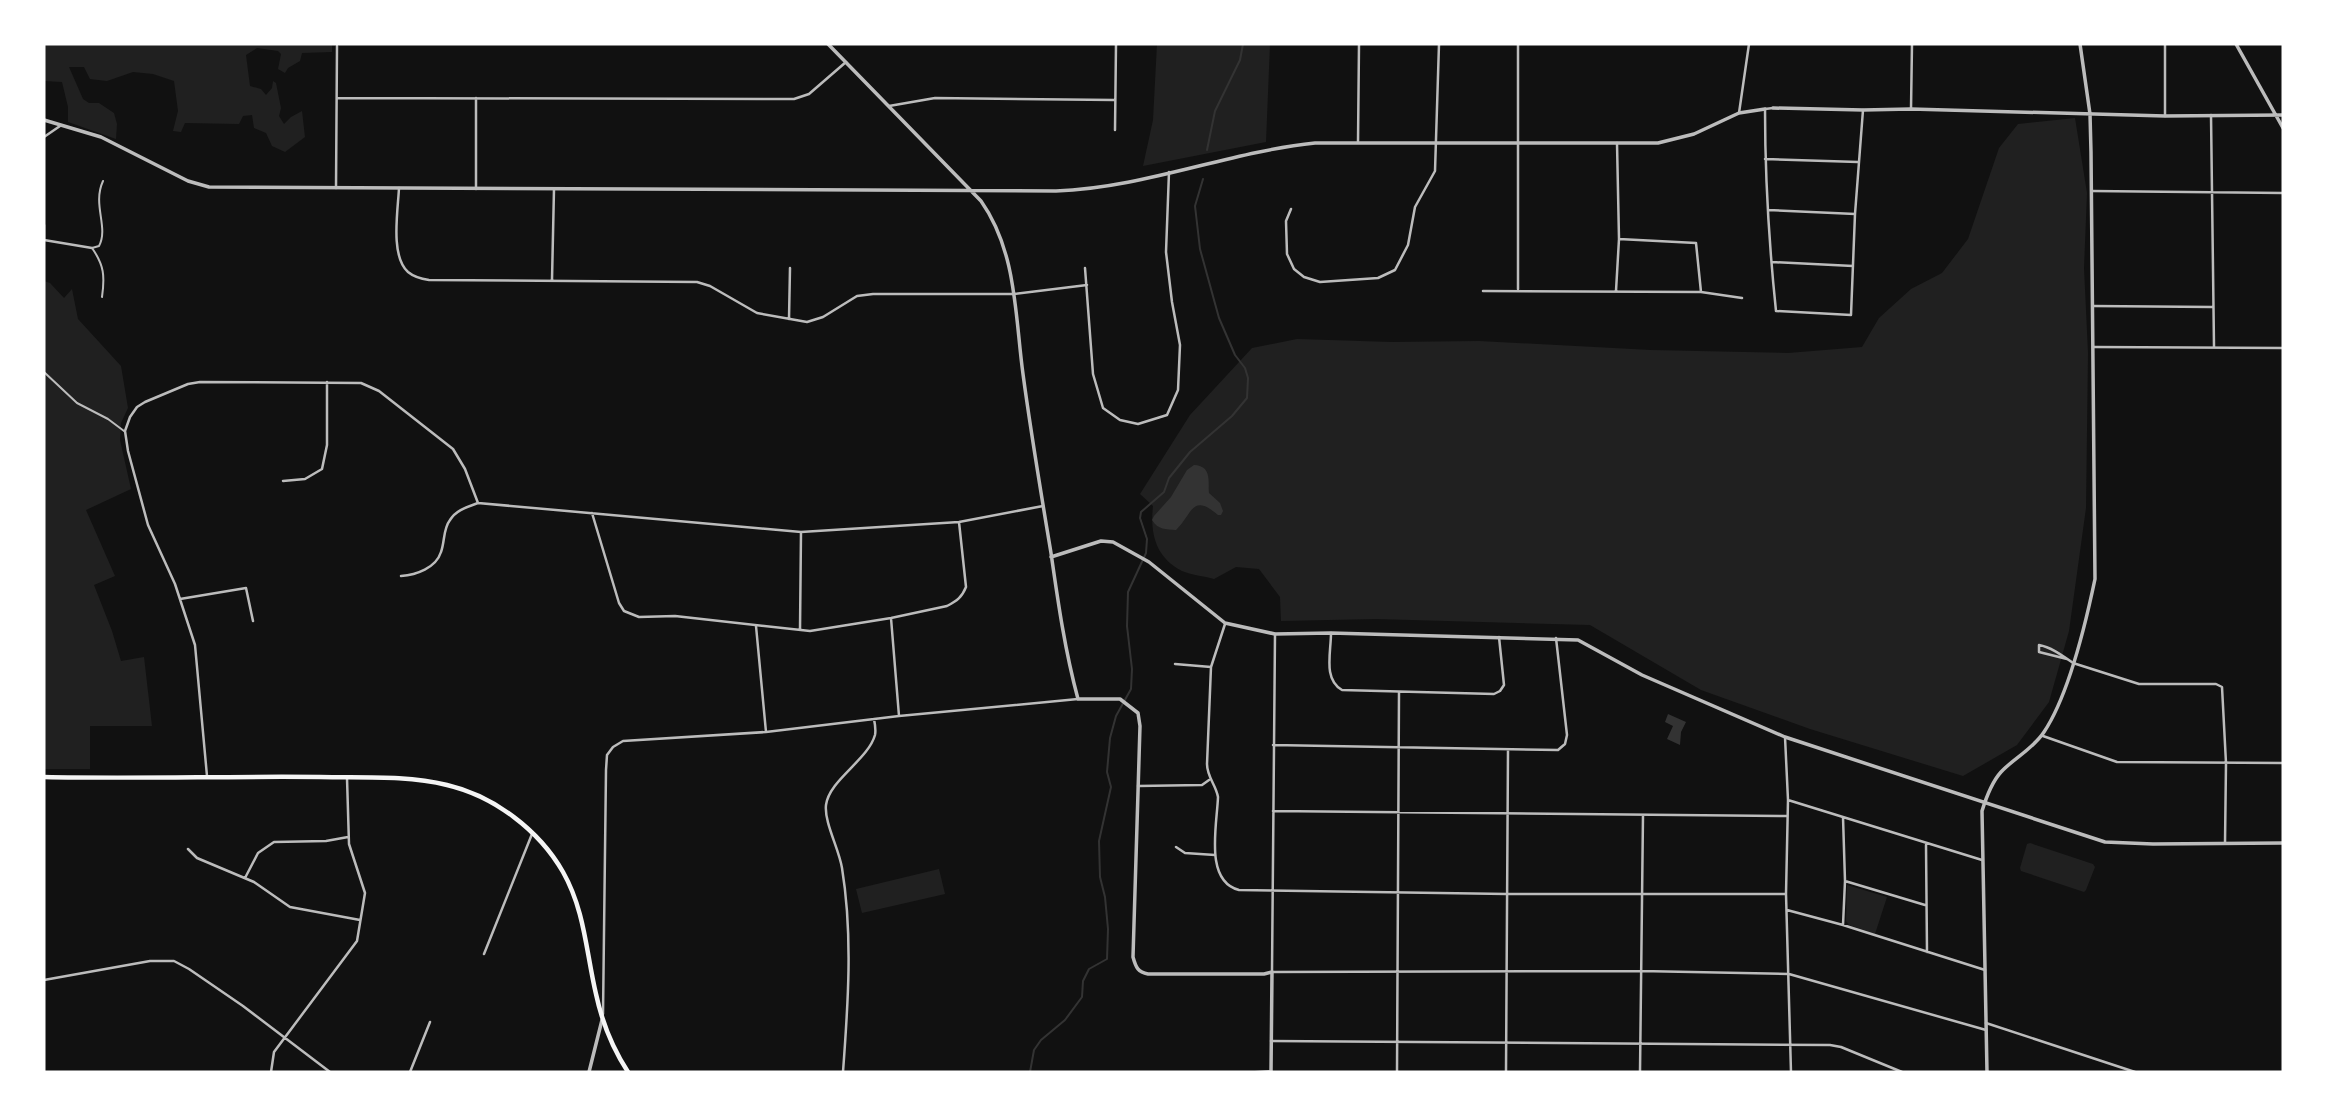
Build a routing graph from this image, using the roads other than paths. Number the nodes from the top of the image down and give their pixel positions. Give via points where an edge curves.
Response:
1 (828, 44) edge
2 (1116, 44) edge
3 (1359, 44) edge
4 (1439, 44) edge
5 (1518, 44) edge
6 (1749, 44) edge
7 (1912, 44) edge
8 (2080, 44) edge
9 (2165, 44) edge
10 (2236, 44) edge
11 (337, 47) dead end
12 (846, 62) junction
13 (337, 98) junction
14 (476, 98) junction
15 (1114, 100) junction
16 (889, 106) junction
17 (1773, 107) joint
18 (1911, 108) junction
19 (1765, 109) junction
20 (1863, 110) junction
21 (1739, 113) junction
22 (2090, 114) junction
23 (2211, 115) junction
24 (2276, 115) junction
25 (2283, 115) edge
26 (2165, 116) junction
27 (44, 120) edge
28 (63, 125) junction
29 (2283, 128) edge
30 (1115, 130) dead end
31 (44, 137) edge
32 (1358, 142) junction
33 (1437, 142) junction
34 (1517, 143) junction
35 (1617, 144) junction
36 (1765, 159) junction
37 (1858, 162) junction
38 (1169, 172) junction
39 (103, 181) dead end
40 (336, 188) junction
41 (399, 188) junction
42 (476, 189) junction
43 (554, 189) junction
44 (971, 191) junction
45 (2092, 191) junction
46 (2213, 192) junction
47 (2283, 193) edge
48 (1291, 209) dead end
49 (1768, 210) junction
50 (1855, 214) junction
51 (44, 226) edge
52 (1619, 239) junction
53 (44, 240) edge
54 (92, 248) junction
55 (1771, 262) junction
56 (1853, 266) junction
57 (790, 268) dead end
58 (1085, 268) dead end
59 (552, 280) junction
60 (1087, 285) junction
61 (1518, 289) junction
62 (1483, 291) dead end
63 (1616, 291) junction
64 (1701, 292) junction
65 (1014, 295) junction
66 (102, 297) dead end
67 (1742, 298) dead end
68 (2093, 306) junction
69 (2214, 307) junction
70 (789, 319) junction
71 (2214, 346) junction
72 (2094, 347) junction
73 (2283, 348) edge
74 (44, 372) edge
75 (327, 382) junction
76 (125, 431) junction
77 (283, 481) dead end
78 (478, 503) junction
79 (1043, 506) junction
80 (592, 513) junction
81 (960, 522) junction
82 (802, 532) junction
83 (1051, 556) junction
84 (401, 576) dead end
85 (180, 600) junction
86 (891, 618) junction
87 (253, 621) dead end
88 (1225, 622) junction
89 (756, 626) junction
90 (800, 630) junction
91 (1331, 633) junction
92 (1275, 634) junction
93 (1499, 637) junction
94 (1556, 638) junction
95 (2067, 659) junction
96 (2073, 663) junction
97 (1175, 664) dead end
98 (1211, 667) junction
99 (1399, 692) junction
100 (1079, 699) junction
101 (899, 716) junction
102 (874, 719) junction
103 (766, 732) junction
104 (2042, 736) junction
105 (1785, 737) junction
106 (1273, 745) junction
107 (1398, 748) junction
108 (1508, 750) junction
109 (2283, 762) edge
110 (2225, 763) junction
111 (207, 776) junction
112 (44, 777) edge
113 (347, 778) junction
114 (1209, 780) junction
115 (1138, 786) junction
116 (1788, 800) junction
117 (1985, 803) junction
118 (1273, 811) junction
119 (1508, 813) junction
120 (1399, 814) junction
121 (1643, 815) junction
122 (1787, 816) junction
123 (1843, 817) junction
124 (532, 834) junction
125 (348, 837) junction
126 (2225, 843) junction
127 (2283, 843) edge
128 (1926, 845) junction
129 (1176, 847) dead end
130 (188, 849) dead end
131 (1215, 855) junction
132 (1982, 860) junction
133 (245, 878) junction
134 (1845, 881) junction
135 (1272, 890) junction
136 (1399, 893) junction
137 (1507, 894) junction
138 (1641, 894) junction
139 (1786, 894) junction
140 (1926, 905) junction
141 (1786, 909) junction
142 (360, 920) junction
143 (1843, 925) junction
144 (1927, 952) junction
145 (485, 954) dead end
146 (1985, 970) junction
147 (1641, 971) junction
148 (1272, 972) junction
149 (1399, 972) junction
150 (1507, 973) junction
151 (1789, 974) junction
152 (44, 980) edge
153 (602, 1018) junction
154 (430, 1022) dead end
155 (1986, 1023) junction
156 (1986, 1030) junction
157 (286, 1037) junction
158 (1271, 1041) junction
159 (1397, 1041) junction
160 (1506, 1042) junction
161 (1640, 1045) junction
162 (1792, 1045) junction
163 (271, 1072) edge
164 (330, 1072) edge
165 (410, 1072) edge
166 (589, 1072) edge
167 (628, 1072) edge
168 (843, 1072) edge
169 (1255, 1072) edge
170 (1271, 1072) edge
171 (1397, 1072) edge
172 (1506, 1072) edge
173 (1640, 1072) edge
174 (1791, 1072) edge
175 (1902, 1072) edge
176 (1987, 1072) edge
177 (2135, 1072) edge

1 - 12 street
2 - 15 street
3 - 32 street
4 - 33 street
5 - 34 street
6 - 21 street
7 - 18 street
8 - 22 street
9 - 26 street
10 - 24 street
11 - 13 street
12 - 14 street via 809,94 794,99
12 - 16 street
13 - 14 street
13 - 40 street
14 - 42 street
15 - 16 street via 935,98
15 - 30 street
16 - 44 street
17 - 19 street
17 - 20 street
18 - 20 street
18 - 22 street
19 - 21 street
19 - 36 street
20 - 37 street
21 - 35 street via 1674,140
22 - 26 street
22 - 45 street
23 - 24 street
23 - 26 street
23 - 46 street
24 - 25 street
24 - 29 street
27 - 28 street
28 - 31 street
28 - 40 street via 114,143 199,185
32 - 33 street
32 - 38 street via 1292,146
33 - 34 street
33 - 48 street via 1434,171 1412,215 1408,246 1395,270 1383,277 1320,282 1298,273 1287,254 1286,221
34 - 35 street
34 - 61 street
35 - 52 street
36 - 37 street
36 - 49 street
37 - 50 street
38 - 44 street via 1084,189
38 - 60 street via 1166,252 1180,345 1178,390 1167,415 1138,425 1103,408 1093,374
39 - 54 lane via 97,201 102,240
40 - 41 street
41 - 42 street
41 - 59 street via 398,252 408,272 429,281
42 - 43 street
43 - 44 street
43 - 59 street
44 - 65 street via 986,209 1001,241
45 - 46 street
45 - 68 street
46 - 47 street
46 - 69 street
49 - 50 street
49 - 55 street
50 - 56 street
51 - 53 street
52 - 63 street
52 - 64 street via 1696,243
53 - 54 street
54 - 66 lane via 104,269
55 - 56 street
55 - 56 street via 1776,311 1851,315
57 - 70 street
58 - 60 street
59 - 70 street via 697,282 757,313
60 - 65 street
61 - 62 street
61 - 63 street
63 - 64 street
64 - 67 street
65 - 70 street via 873,294 857,296 807,322
65 - 79 street
68 - 69 street
68 - 72 street
69 - 71 street
71 - 72 street
71 - 73 street
72 - 96 street via 2095,579
74 - 76 lane via 77,403
75 - 76 street via 188,384 137,407
75 - 77 street via 327,445 322,469 305,479
75 - 78 street via 361,383 379,391 439,437 461,460
76 - 85 street via 148,525
78 - 80 street
78 - 84 street via 451,517 435,562 420,572
79 - 81 street
79 - 83 street
80 - 82 street
80 - 89 street via 624,611 639,617 676,616
81 - 82 street
81 - 86 street via 966,573 962,596 947,606
82 - 90 street
83 - 88 street via 1112,542 1149,562
83 - 100 street
85 - 87 street via 247,589
85 - 111 street via 195,645
86 - 90 street via 827,630
86 - 101 street
88 - 92 street
88 - 98 street
89 - 90 street
89 - 103 street
91 - 92 street
91 - 93 street
91 - 99 street via 1330,675 1338,688
92 - 106 street
93 - 94 street
93 - 99 street via 1504,682 1498,693
94 - 105 street via 1582,641 1642,675
94 - 108 street via 1567,740 1553,751
95 - 95 street via 2044,646 2039,645 2039,652
95 - 96 street
96 - 104 street
96 - 110 street via 2139,684 2222,687
97 - 98 street
98 - 114 street
99 - 107 street
100 - 101 street
100 - 115 street via 1121,700 1138,713
101 - 102 street
102 - 103 street
102 - 168 street via 876,734 868,749 828,797 826,808 842,867 845,906 849,993
103 - 153 street via 623,741 607,754
104 - 110 street via 2117,762
104 - 117 street via 2001,772
105 - 116 street
105 - 117 street
106 - 107 street
106 - 118 street
107 - 108 street
107 - 120 street
108 - 119 street
109 - 110 street
110 - 126 street
111 - 112 main road
111 - 113 main road
113 - 124 main road via 447,785 488,801
113 - 125 street
114 - 115 street via 1202,785
114 - 131 street via 1218,797
115 - 148 street via 1136,967 1148,974
116 - 122 street
116 - 123 street
117 - 126 street via 2105,842
117 - 132 street
118 - 120 street
118 - 135 street
119 - 120 street
119 - 121 street
119 - 137 street
120 - 136 street
121 - 122 street
121 - 138 street
122 - 139 street
123 - 128 street
123 - 134 street
124 - 145 street
124 - 153 main road via 554,859 578,904
125 - 133 street via 274,842 258,853
125 - 142 street via 365,893
126 - 127 street
128 - 132 street
128 - 140 street
129 - 131 street via 1185,853
130 - 133 street via 197,858
131 - 135 street via 1220,877 1231,888
132 - 146 street
133 - 142 street via 290,906
134 - 140 street
134 - 143 street
135 - 136 street
135 - 148 street
136 - 137 street
136 - 149 street
137 - 138 street
137 - 150 street
138 - 139 street
138 - 147 street
139 - 141 street
140 - 144 street
141 - 143 street
141 - 151 street
142 - 157 street via 355,944
143 - 144 street
144 - 146 street
146 - 155 street
147 - 150 street
147 - 151 street
147 - 161 street
148 - 149 street
148 - 158 street
149 - 150 street
149 - 159 street
150 - 160 street
151 - 156 street
151 - 162 street
152 - 157 street via 174,961
153 - 166 street
153 - 167 main road
154 - 165 street
155 - 156 street
155 - 177 street
156 - 176 street
157 - 163 street via 271,1058
157 - 164 street
158 - 159 street
158 - 170 street
159 - 160 street
159 - 171 street
160 - 161 street
160 - 172 street
161 - 162 street
161 - 173 street
162 - 174 street
162 - 175 street via 1841,1047
169 - 170 lane

